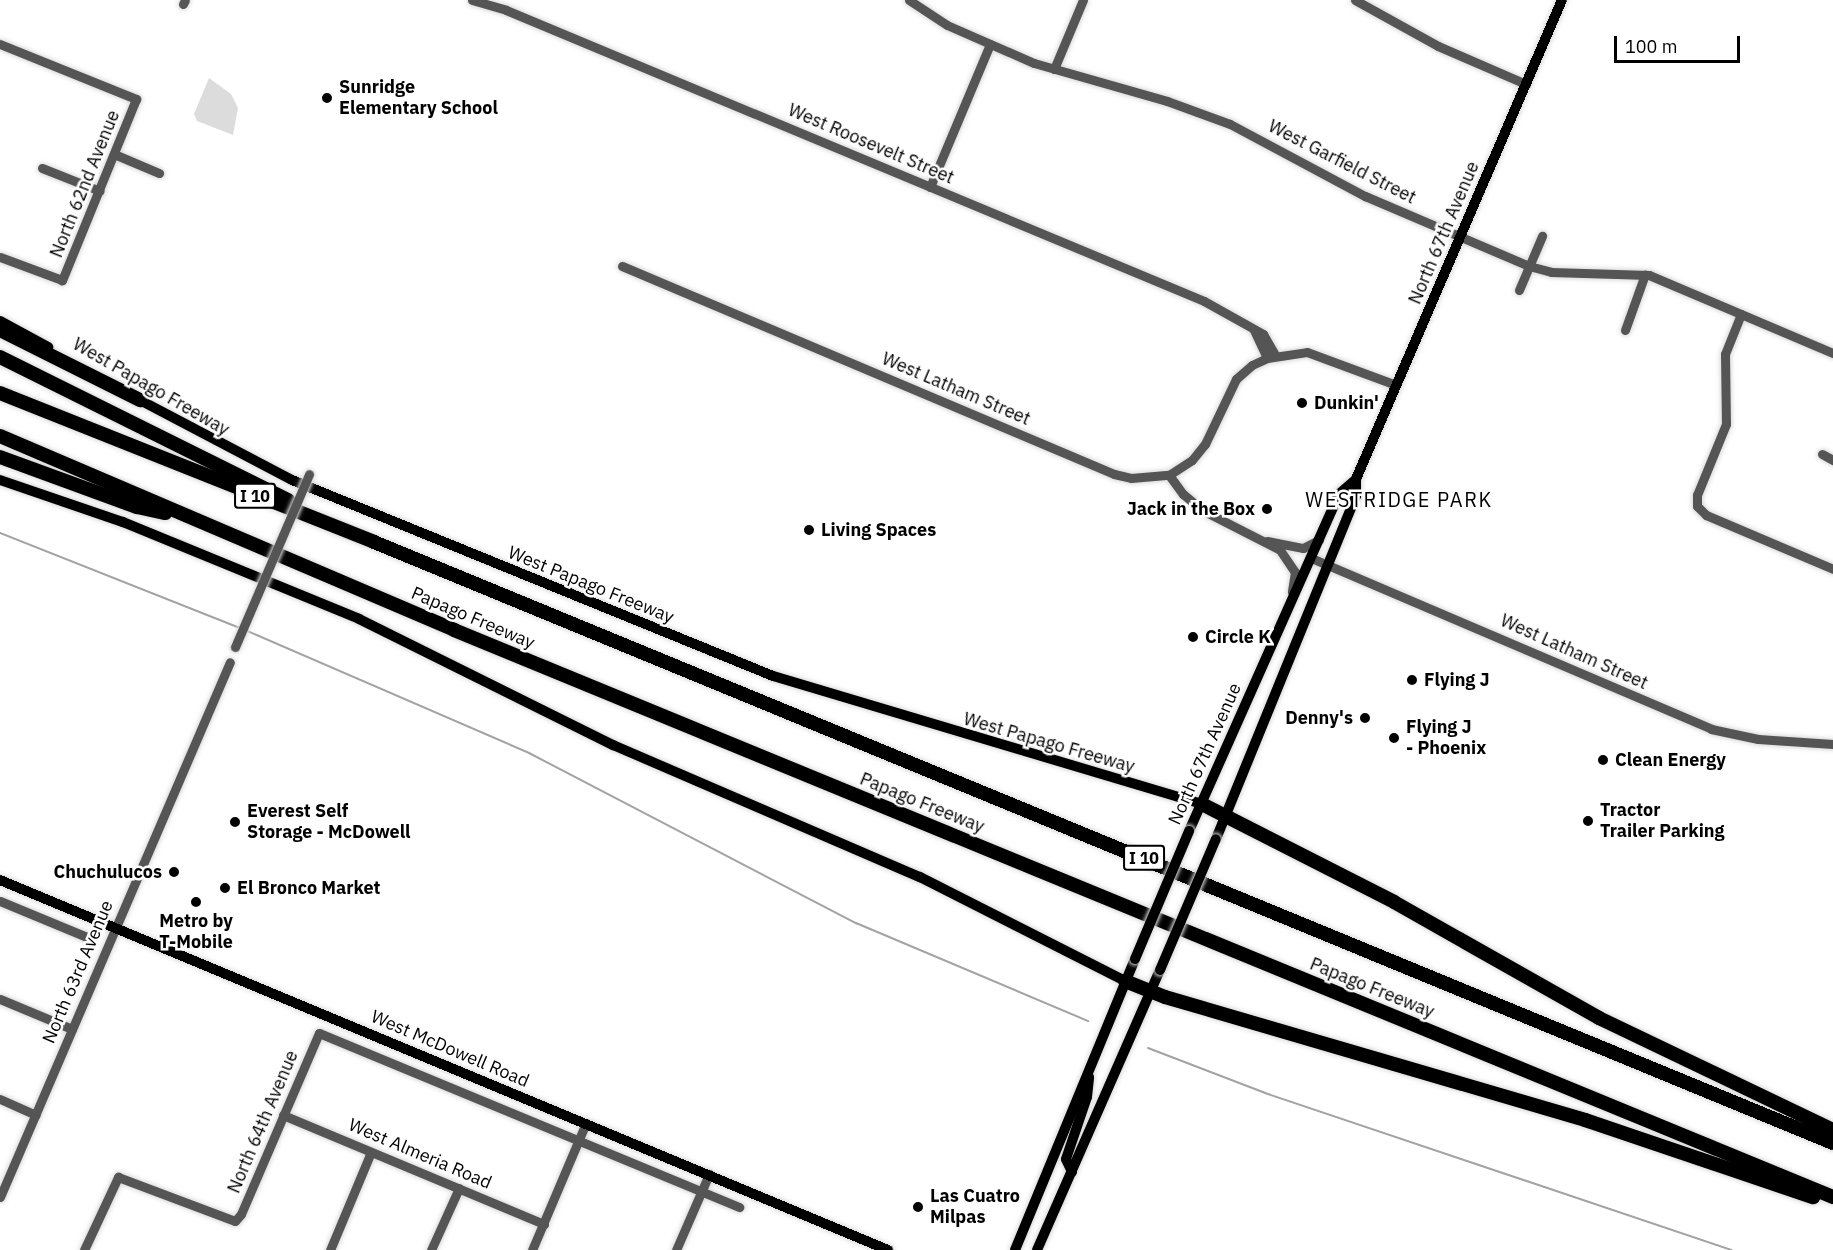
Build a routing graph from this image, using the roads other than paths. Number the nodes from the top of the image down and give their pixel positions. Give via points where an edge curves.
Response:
1 (472, 0) edge
2 (510, 0) edge
3 (909, 0) edge
4 (1083, 0) edge
5 (1355, 0) edge
6 (1562, 0) edge
7 (506, 10) junction
8 (0, 44) edge
9 (990, 44) junction
10 (1054, 69) junction
11 (1526, 84) junction
12 (114, 154) junction
13 (42, 168) dead end
14 (159, 173) dead end
15 (930, 187) junction
16 (100, 191) junction
17 (1542, 236) dead end
18 (1460, 237) junction
19 (0, 258) edge
20 (622, 266) dead end
21 (1529, 266) junction
22 (1645, 274) junction
23 (1519, 290) dead end
24 (1741, 314) junction
25 (0, 321) edge
26 (0, 330) edge
27 (1624, 330) dead end
28 (1833, 353) edge
29 (1271, 356) junction
30 (0, 357) edge
31 (1396, 386) junction
32 (0, 393) edge
33 (140, 400) junction
34 (0, 436) edge
35 (1822, 454) dead end
36 (0, 457) edge
37 (1833, 460) edge
38 (309, 474) dead end
39 (1169, 475) junction
40 (1356, 479) junction
41 (0, 480) edge
42 (190, 518) junction
43 (1319, 540) junction
44 (1267, 541) junction
45 (374, 542) junction
46 (1311, 558) junction
47 (1327, 565) junction
48 (1833, 569) edge
49 (1287, 611) junction
50 (235, 647) dead end
51 (230, 662) dead end
52 (1833, 744) edge
53 (1202, 804) junction
54 (1226, 815) junction
55 (0, 880) edge
56 (0, 901) edge
57 (115, 927) junction
58 (87, 937) dead end
59 (1125, 981) junction
60 (1150, 992) junction
61 (0, 999) edge
62 (72, 1029) junction
63 (319, 1033) joint
64 (1090, 1062) junction
65 (0, 1099) edge
66 (36, 1114) junction
67 (284, 1115) junction
68 (586, 1123) junction
69 (1833, 1130) edge
70 (578, 1141) junction
71 (1833, 1143) edge
72 (371, 1152) junction
73 (1072, 1172) junction
74 (709, 1174) junction
75 (459, 1188) junction
76 (701, 1192) junction
77 (0, 1196) edge
78 (1833, 1197) edge
79 (1833, 1203) edge
80 (739, 1208) dead end
81 (544, 1224) junction
82 (84, 1250) edge
83 (330, 1250) edge
84 (431, 1250) edge
85 (532, 1250) edge
86 (676, 1250) edge
87 (888, 1250) edge
88 (1015, 1250) edge
89 (1037, 1250) edge

1 - 7 street, West Roosevelt Street
2 - 7 street
3 - 9 street, West Garfield Street via 948,25
4 - 10 street
5 - 11 street via 1438,46
6 - 11 main road, North 67th Avenue
7 - 15 street, West Roosevelt Street
8 - 12 street, North 62nd Avenue via 136,99
9 - 10 street, West Garfield Street
9 - 15 street
10 - 18 street, West Garfield Street via 1210,116 1365,196
11 - 18 main road, North 67th Avenue
12 - 14 street
12 - 16 street, North 62nd Avenue
13 - 16 street
15 - 29 street, West Roosevelt Street via 1204,301 1263,334
16 - 19 street, North 62nd Avenue via 62,280
17 - 21 street
18 - 21 street, West Garfield Street
18 - 31 main road, North 67th Avenue
20 - 39 street, West Latham Street via 1114,474 1138,478
21 - 22 street, West Garfield Street via 1551,272
21 - 23 street
22 - 24 street, West Garfield Street
22 - 27 street
24 - 28 street, West Garfield Street
24 - 48 street via 1725,354 1725,430 1697,495 1697,506 1706,515
25 - 33 main road, West Papago Freeway
26 - 33 highway
29 - 31 street via 1294,352 1319,354
29 - 39 street via 1242,373 1205,444 1192,460
30 - 45 highway
31 - 40 main road, North 67th Avenue
32 - 45 highway, Papago Freeway / I 10
33 - 53 main road, West Papago Freeway via 292,480 773,676
34 - 42 highway, Papago Freeway / I 10
35 - 37 street
36 - 42 highway via 136,507
38 - 50 street, bridge
39 - 44 street via 1202,510
40 - 43 main road, North 67th Avenue via 1339,494
40 - 47 main road, North 67th Avenue via 1356,496
41 - 59 main road via 123,522 359,619 613,745 920,877
42 - 78 highway, Papago Freeway / I 10
43 - 44 street via 1303,548
43 - 46 main road, North 67th Avenue
44 - 49 street via 1288,559 1295,572
45 - 71 highway, Papago Freeway / I 10
46 - 47 street, West Latham Street
46 - 49 main road, North 67th Avenue
47 - 52 street, West Latham Street via 1711,729 1758,739
47 - 54 main road, North 67th Avenue
49 - 53 main road, North 67th Avenue
51 - 57 street, North 63rd Avenue
53 - 54 highway
53 - 59 main road, North 67th Avenue, bridge
54 - 60 main road, North 67th Avenue, bridge
54 - 69 highway via 1394,902 1599,1018
55 - 57 main road, West McDowell Road
56 - 58 street
57 - 62 street, North 63rd Avenue
57 - 68 main road, West McDowell Road
59 - 60 highway
59 - 64 main road, North 67th Avenue
60 - 73 main road, North 67th Avenue
60 - 79 highway via 1585,1120
61 - 62 street
62 - 66 street, North 63rd Avenue
63 - 67 street, North 64th Avenue
63 - 70 street, West McDowell Road
64 - 73 main road via 1087,1097 1066,1159
64 - 88 main road, North 67th Avenue
65 - 66 street
66 - 77 street, North 63rd Avenue
67 - 72 street, West Almeria Road
67 - 82 street, North 64th Avenue via 242,1214 235,1221 118,1177
68 - 70 street
68 - 74 main road, West McDowell Road
70 - 76 street, West McDowell Road
70 - 81 street
72 - 75 street, West Almeria Road
72 - 83 street
73 - 89 main road, North 67th Avenue
74 - 76 street
74 - 87 main road, West McDowell Road
75 - 81 street, West Almeria Road
75 - 84 street
76 - 80 street, West McDowell Road
76 - 86 street
81 - 85 street

